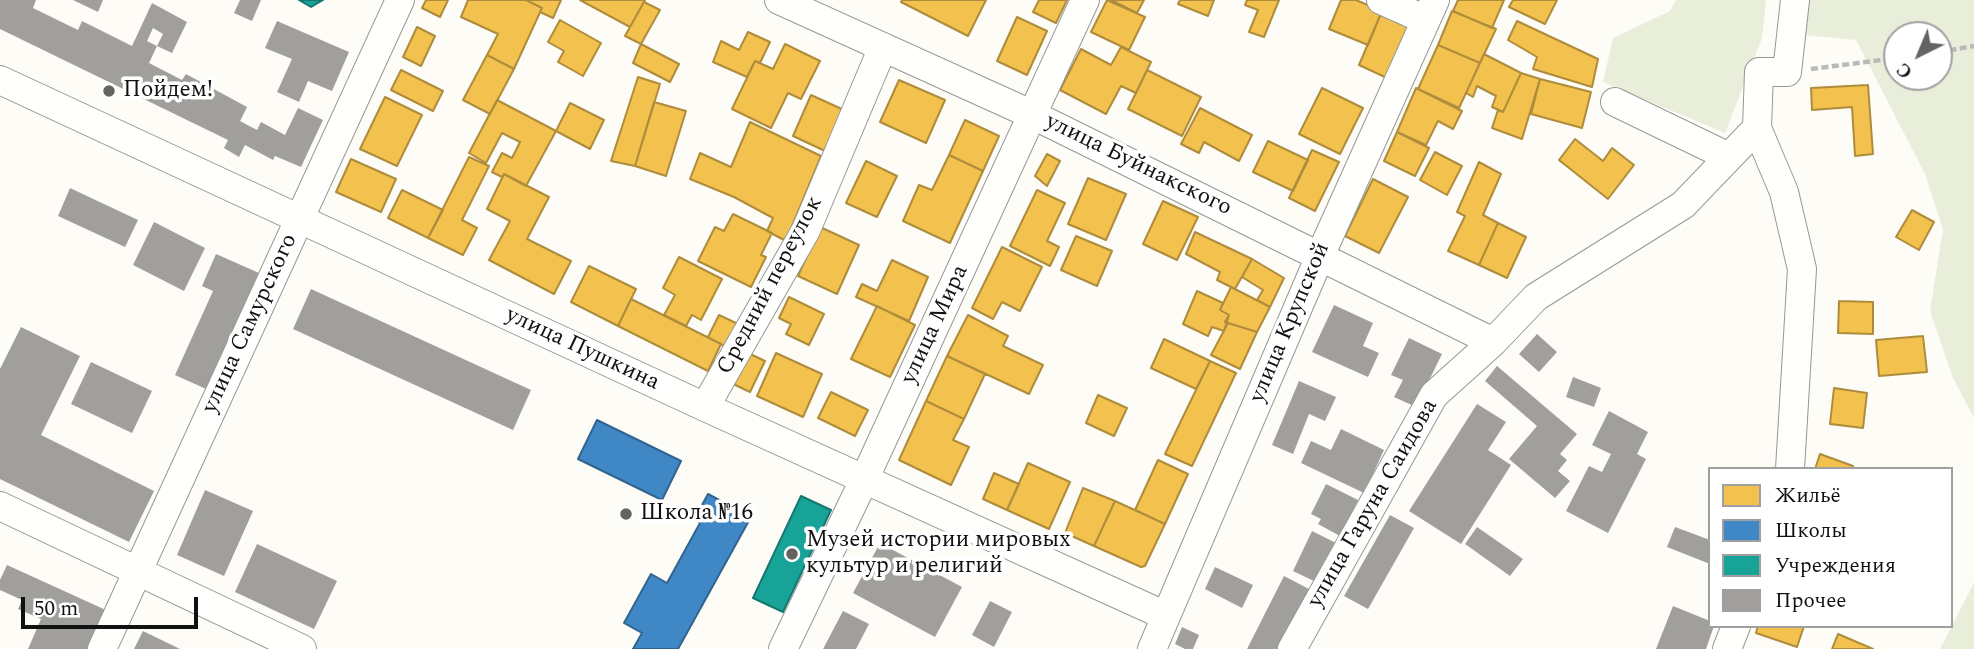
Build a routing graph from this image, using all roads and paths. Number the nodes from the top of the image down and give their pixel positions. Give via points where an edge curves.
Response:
1 (400, 0) edge
2 (779, 0) edge
3 (1085, 0) edge
4 (1381, 0) edge
5 (1795, 0) edge
6 (811, 6) edge
7 (1431, 10) edge
8 (1974, 46) edge
9 (883, 47) junction
10 (1953, 50) edge
11 (1883, 60) edge
12 (1787, 72) junction
13 (0, 80) edge
14 (1615, 102) dead end
15 (1033, 115) junction
16 (1756, 128) junction
17 (1729, 157) junction
18 (300, 219) junction
19 (1320, 256) junction
20 (1493, 342) junction
21 (705, 407) junction
22 (1790, 467) edge
23 (864, 480) junction
24 (0, 506) edge
25 (137, 571) junction
26 (1166, 616) junction
27 (1735, 628) edge
28 (102, 649) edge
29 (302, 649) edge
30 (783, 649) edge
31 (1152, 649) edge
32 (1292, 649) edge
33 (1727, 649) edge

1 - 18 street, улица Самурского
2 - 6 street, улица Буйнакского
3 - 15 street, улица Мира
4 - 7 street
5 - 12 street
6 - 9 street, улица Буйнакского
7 - 19 street, улица Крупской
8 - 10 path
9 - 15 street, улица Буйнакского
9 - 21 street, Средний переулок via 806,230
11 - 12 path
12 - 16 street via 1759,72
13 - 18 street, улица Пушкина
14 - 17 street
15 - 19 street, улица Буйнакского
15 - 23 street, улица Мира
16 - 17 street, улица Гаруна Саидова
16 - 22 street via 1784,192 1802,269
17 - 20 street, улица Гаруна Саидова via 1683,205 1536,297
18 - 21 street, улица Пушкина
18 - 25 street, улица Самурского
19 - 20 street, улица Буйнакского
19 - 26 street, улица Крупской
20 - 32 street, улица Гаруна Саидова via 1434,395
21 - 23 street, улица Пушкина
23 - 26 street, улица Пушкина
23 - 30 street, улица Мира
24 - 25 street
25 - 28 street, улица Самурского
25 - 29 street
26 - 31 street, улица Крупской
27 - 33 street

